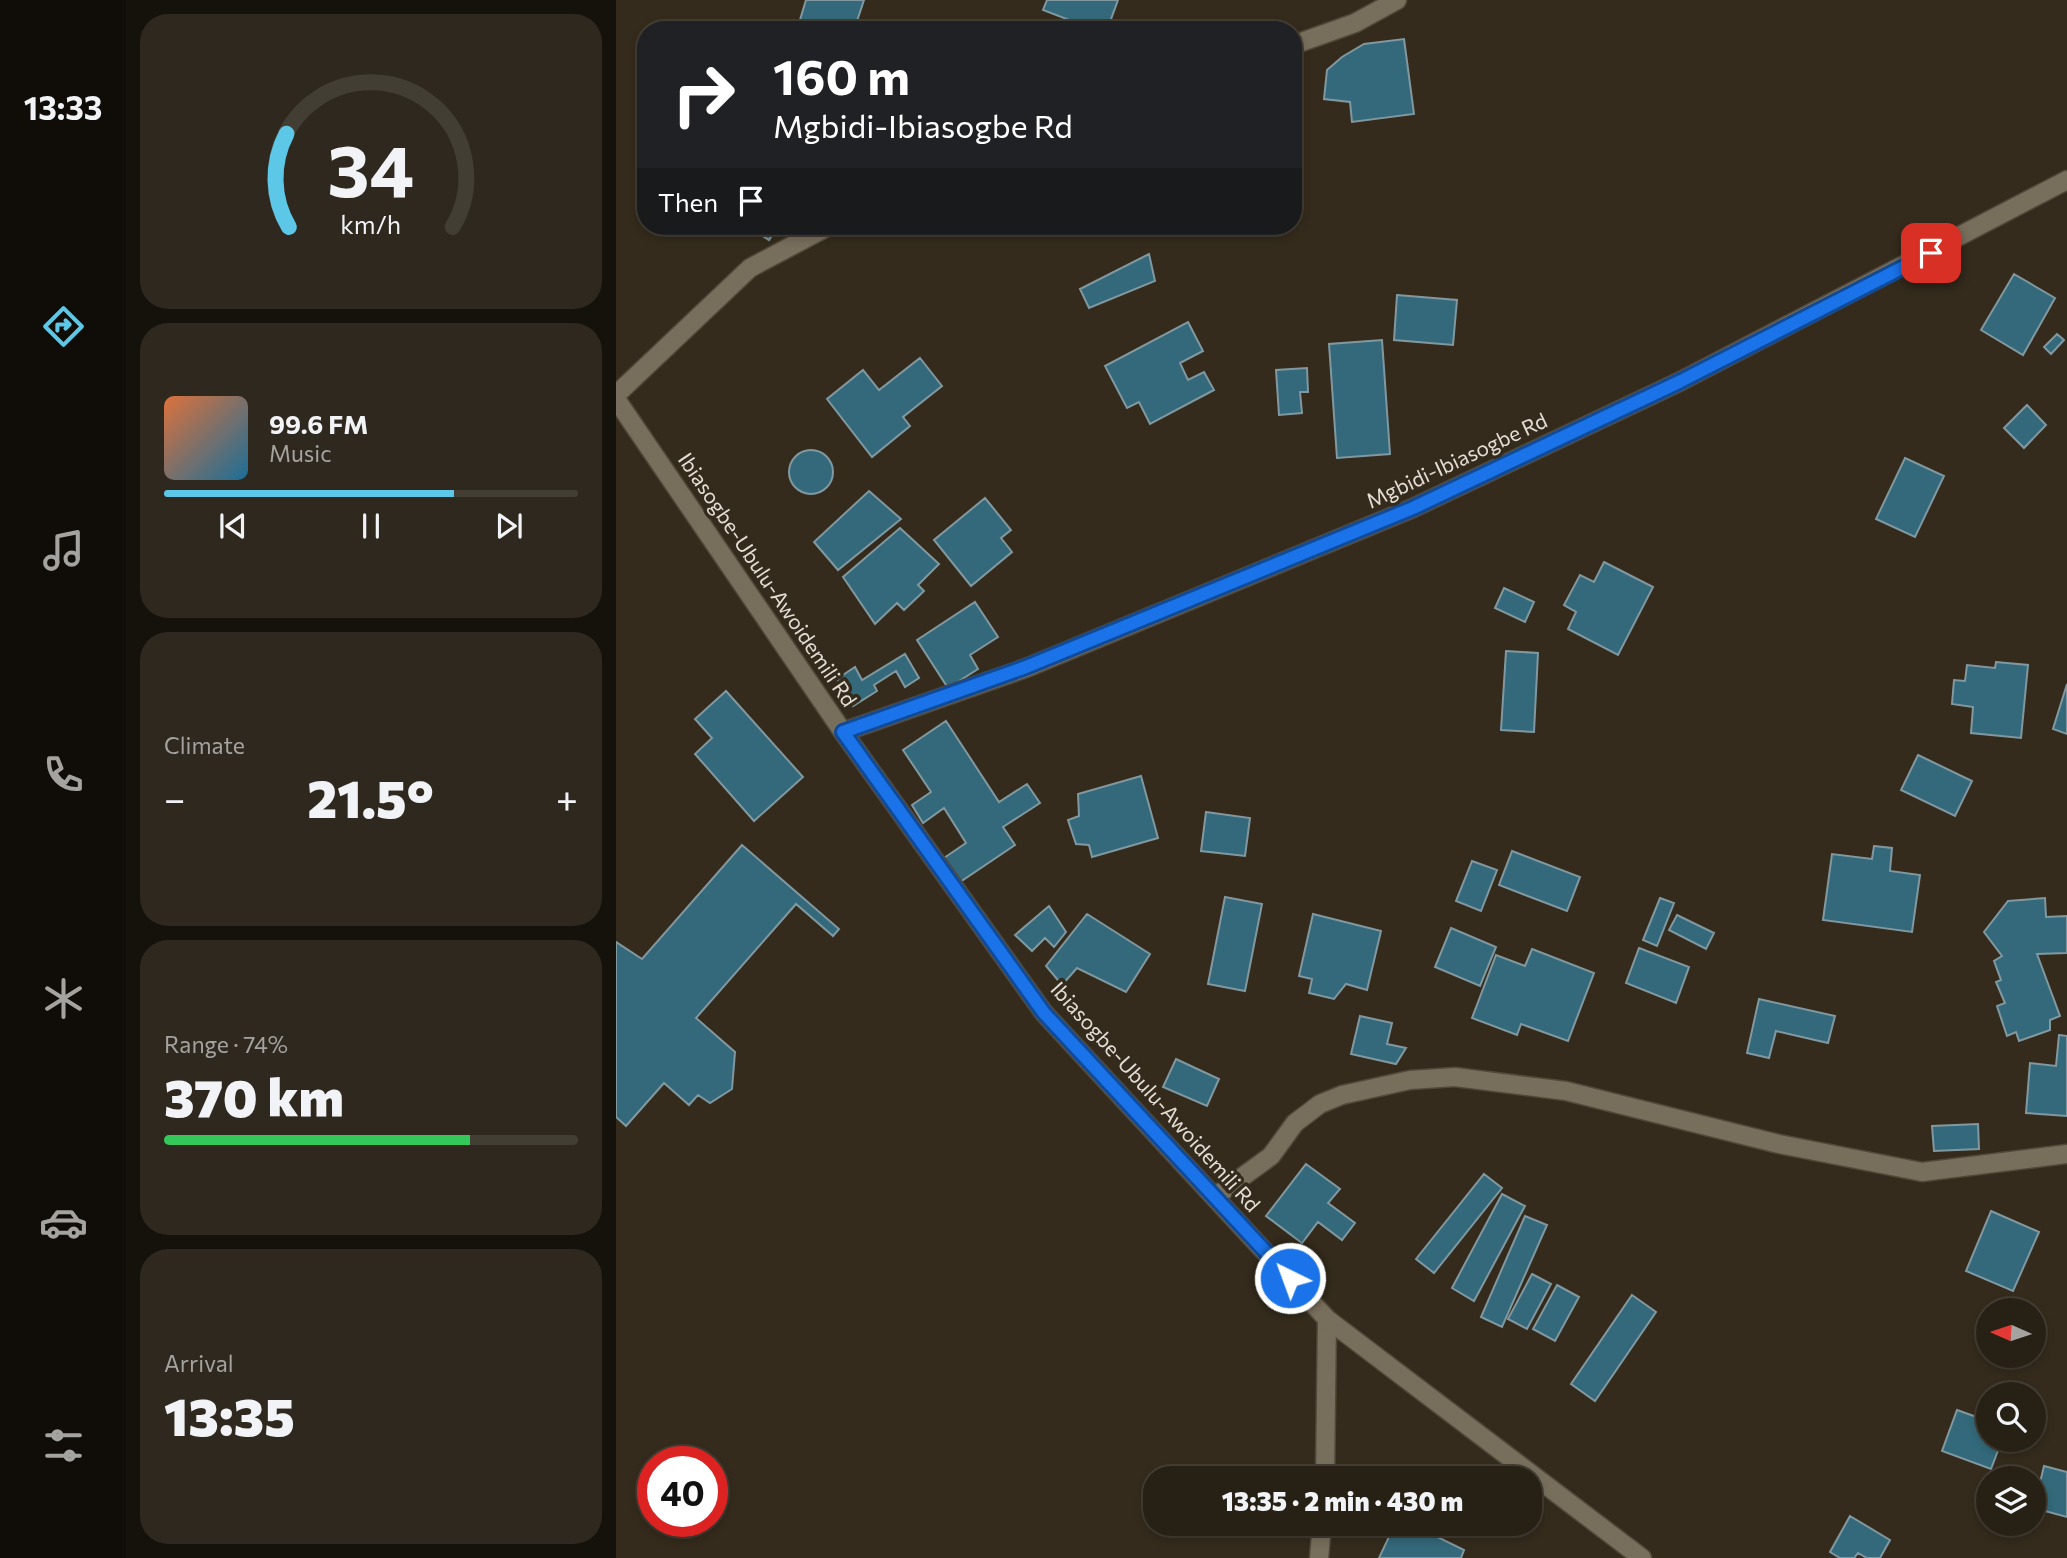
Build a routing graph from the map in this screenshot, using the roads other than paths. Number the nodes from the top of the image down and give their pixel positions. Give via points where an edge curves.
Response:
1 (1397, 0) edge
2 (1302, 42) edge
3 (2067, 180) edge
4 (812, 235) edge
5 (616, 397) edge
6 (843, 732) junction
7 (2067, 1153) edge
8 (1216, 1196) junction
9 (1327, 1319) junction
10 (1325, 1466) edge
11 (1321, 1536) edge
12 (1319, 1558) edge
13 (1642, 1558) edge

1 - 2 street via 1355,23
3 - 6 street, Mgbidi-Ibiasogbe Rd via 1679,382 1413,508 1026,667
4 - 5 street via 750,268
5 - 6 street, Ibiasogbe-Ubulu-Awoidemili Rd
6 - 8 street, Ibiasogbe-Ubulu-Awoidemili Rd via 1044,1013
7 - 8 street via 1922,1172 1779,1144 1566,1091 1455,1077 1410,1080 1320,1104 1295,1124 1272,1156
8 - 9 street, Ibiasogbe-Ubulu-Awoidemili Rd
9 - 10 street
9 - 13 street, Ibiasogbe-Ubulu-Awoidemili Rd
11 - 12 street

